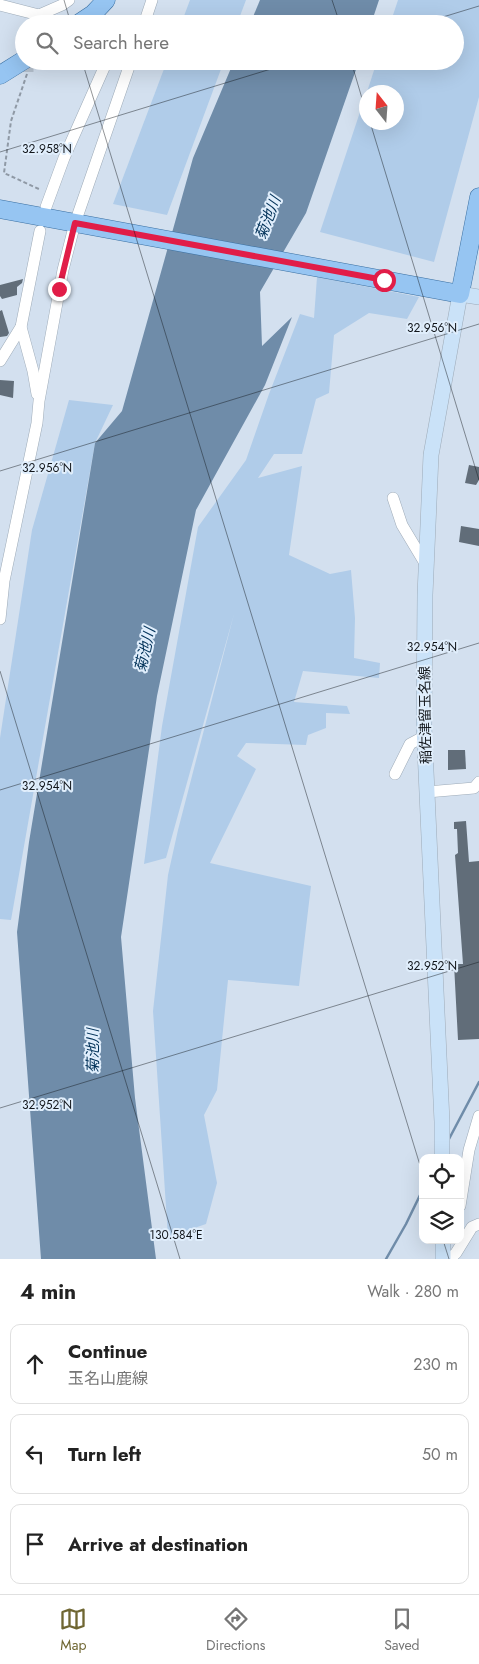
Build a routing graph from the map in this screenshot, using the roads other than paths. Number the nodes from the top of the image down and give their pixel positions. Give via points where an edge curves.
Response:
1 (69, 0) edge
2 (106, 0) edge
3 (152, 0) edge
4 (0, 5) edge
5 (22, 15) edge
6 (39, 15) edge
7 (100, 15) edge
8 (147, 15) edge
9 (15, 70) edge
10 (104, 70) edge
11 (128, 70) edge
12 (0, 75) edge
13 (479, 197) edge
14 (46, 207) dead end
15 (0, 209) edge
16 (80, 224) junction
17 (40, 231) dead end
18 (460, 294) junction
19 (479, 297) edge
20 (21, 327) junction
21 (0, 361) edge
22 (38, 401) junction
23 (394, 498) dead end
24 (426, 565) junction
25 (0, 619) edge
26 (424, 736) junction
27 (395, 774) dead end
28 (479, 782) edge
29 (427, 792) junction
30 (479, 1116) edge
31 (442, 1154) edge
32 (461, 1199) edge
33 (479, 1224) edge
34 (444, 1244) edge
35 (453, 1244) edge
36 (446, 1259) edge

1 - 6 street
2 - 7 main road
3 - 8 street
4 - 5 street
9 - 12 main road
10 - 14 street via 64,158
11 - 16 street
13 - 18 main road
15 - 16 main road
16 - 18 main road
16 - 22 street via 63,270
17 - 20 street
18 - 19 main road
18 - 24 main road, 稲佐津留玉名線 via 431,455
20 - 21 street
20 - 22 street
22 - 25 street via 37,423 4,582
23 - 24 street via 402,525
24 - 26 main road, 稲佐津留玉名線
26 - 27 street via 410,744
26 - 29 main road, 稲佐津留玉名線
28 - 29 street via 474,788
29 - 31 main road, 稲佐津留玉名線
30 - 32 street via 469,1150
33 - 36 street via 472,1227 456,1253
34 - 36 main road
35 - 36 street

